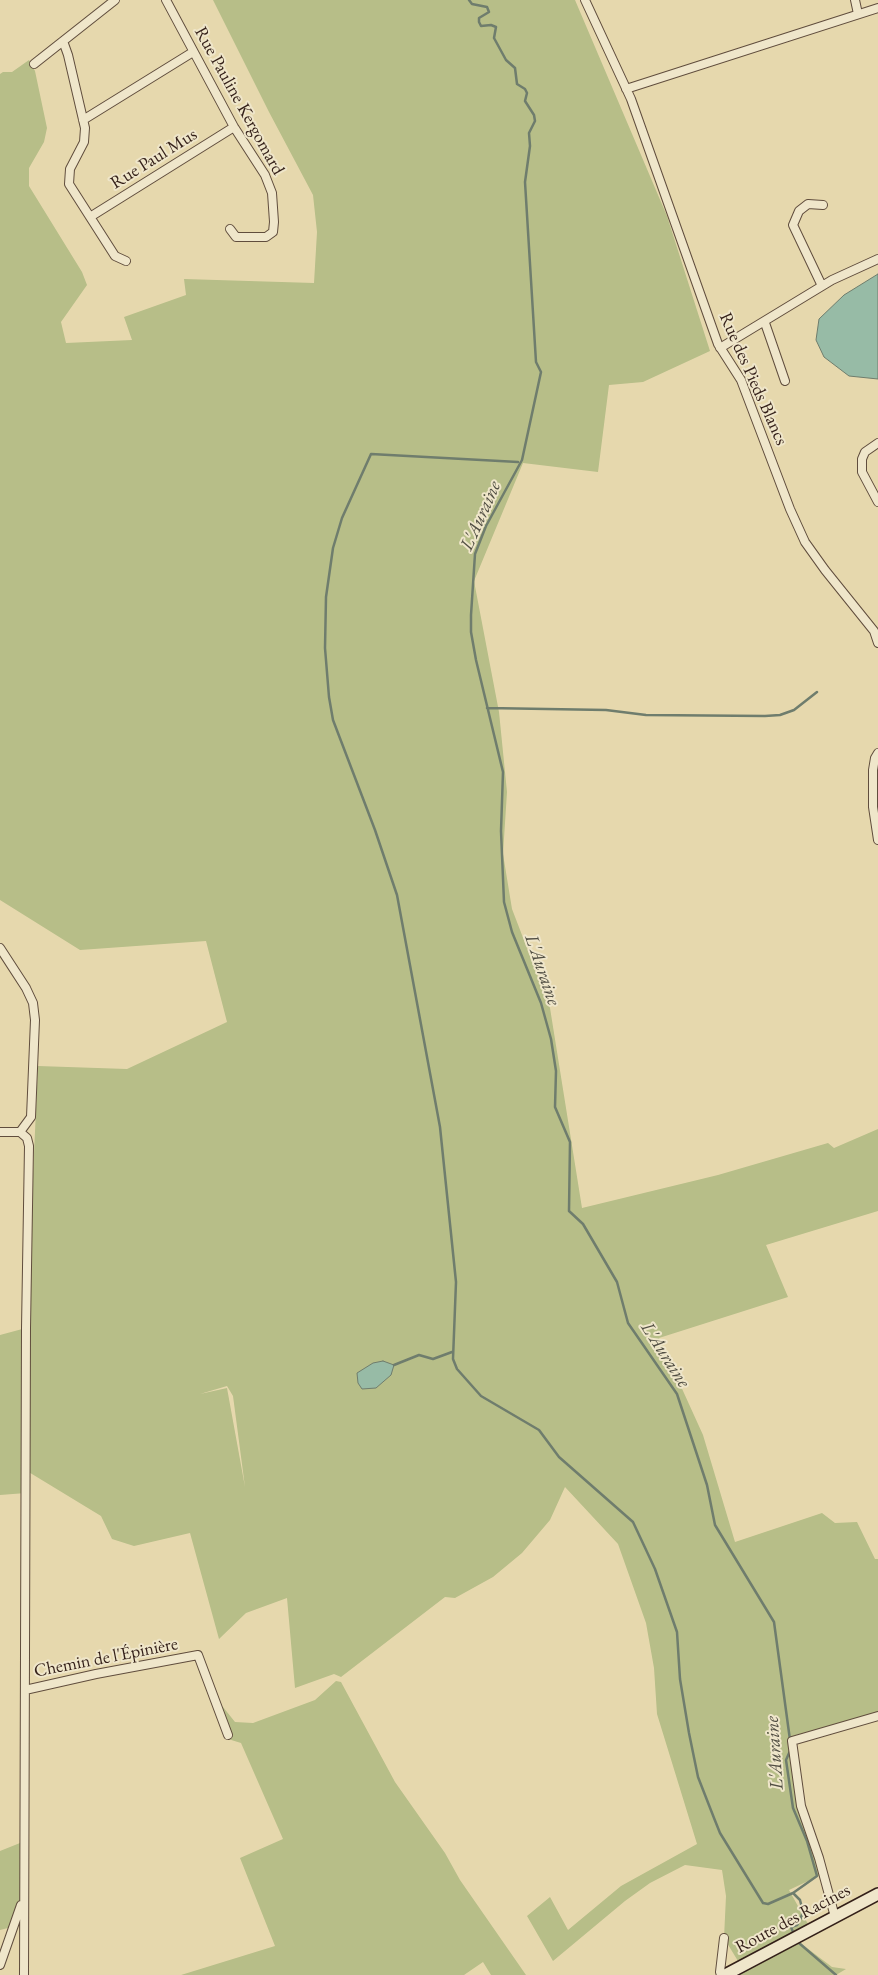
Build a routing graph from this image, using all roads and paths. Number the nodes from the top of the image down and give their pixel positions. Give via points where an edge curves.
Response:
1 (115, 0) edge
2 (166, 0) edge
3 (585, 0) edge
4 (855, 0) edge
5 (878, 8) edge
6 (858, 14) junction
7 (63, 41) junction
8 (193, 52) junction
9 (34, 64) dead end
10 (626, 89) junction
11 (83, 120) junction
12 (234, 127) junction
13 (822, 205) dead end
14 (90, 217) junction
15 (230, 229) dead end
16 (878, 259) edge
17 (126, 262) dead end
18 (822, 286) junction
19 (765, 322) junction
20 (720, 348) junction
21 (785, 381) dead end
22 (878, 443) edge
23 (878, 502) edge
24 (878, 643) edge
25 (878, 753) edge
26 (878, 840) edge
27 (0, 948) edge
28 (0, 1132) edge
29 (20, 1132) junction
30 (25, 1690) junction
31 (878, 1716) edge
32 (228, 1735) dead end
33 (878, 1894) edge
34 (23, 1901) junction
35 (835, 1916) junction
36 (724, 1938) dead end
37 (0, 1964) edge
38 (24, 1975) edge
39 (723, 1975) edge

1 - 7 street
2 - 8 street, Rue Pauline Kergomard
3 - 10 street, Rue des Pieds Blancs
4 - 6 street
5 - 6 street
6 - 10 street
7 - 9 street
7 - 11 street
8 - 11 street
8 - 12 street, Rue Pauline Kergomard
10 - 20 street, Rue des Pieds Blancs
11 - 14 street via 84,142 68,179
12 - 14 street, Rue Paul Mus
12 - 15 street, Rue Pauline Kergomard via 265,174 272,193 274,222 273,232 266,236 236,237
13 - 18 street via 808,204 799,211 793,225
14 - 17 street via 115,256
16 - 18 street
18 - 19 street
19 - 20 street
19 - 21 street
20 - 24 street, Rue des Pieds Blancs via 741,380 805,542 874,631
22 - 23 street via 865,452 862,472
25 - 26 street via 872,770
27 - 29 street via 26,988 35,1020 31,1117
28 - 29 street
29 - 30 street via 27,1138 29,1146
30 - 32 street, Chemin de l'Épinière via 198,1655
30 - 34 street
31 - 35 street via 792,1741 801,1806
33 - 35 main road, Route des Racines
34 - 37 street
34 - 38 street
35 - 39 main road, Route des Racines
36 - 39 street via 720,1972

